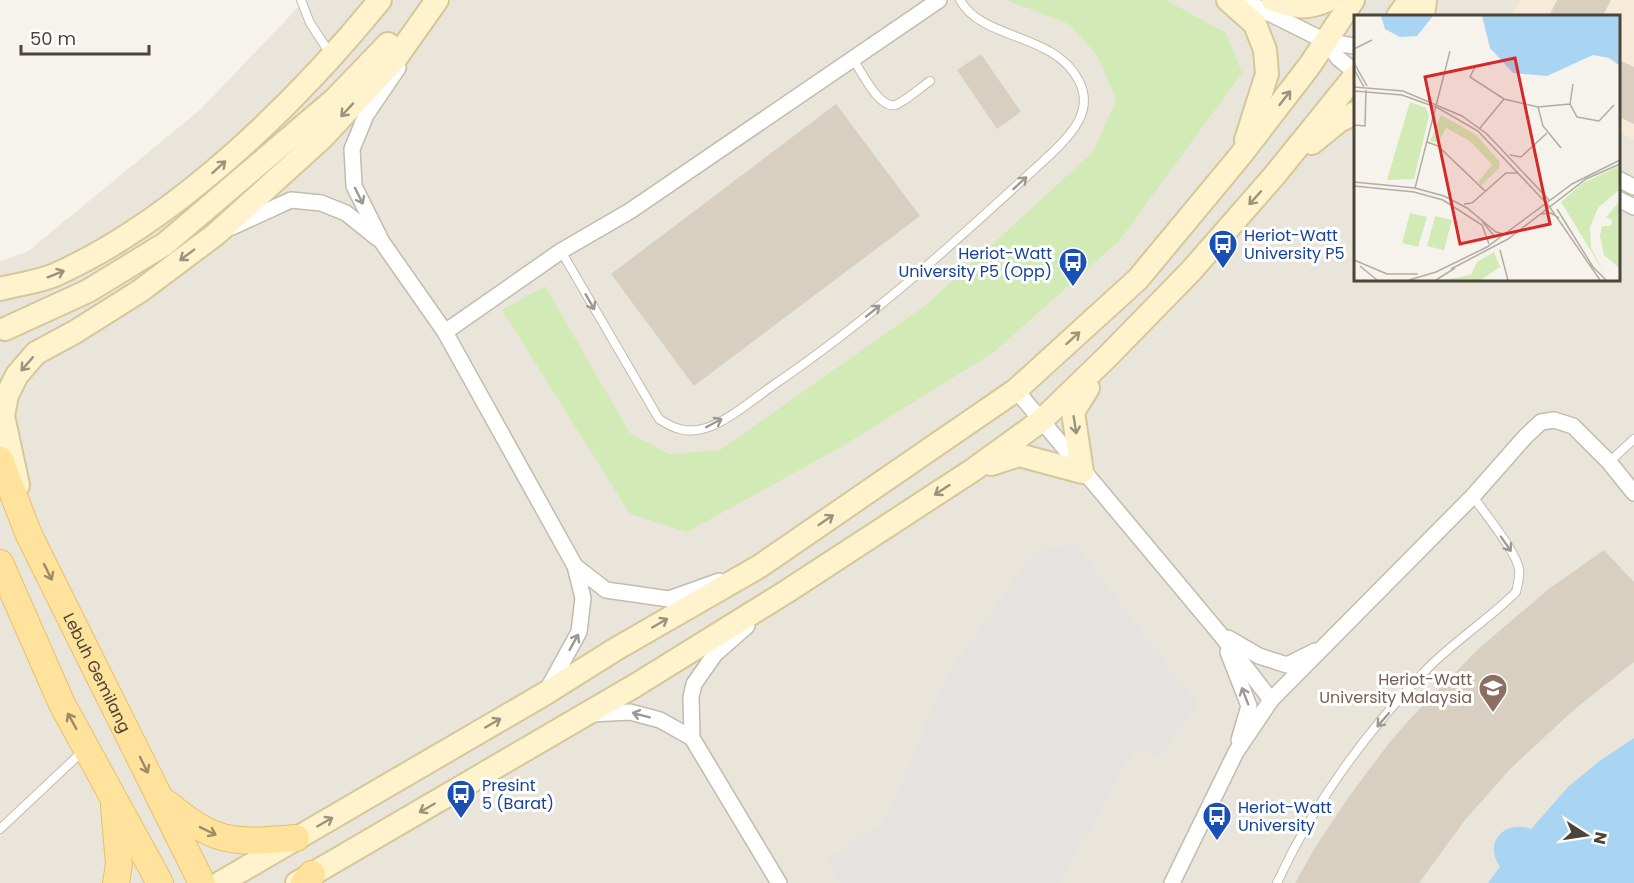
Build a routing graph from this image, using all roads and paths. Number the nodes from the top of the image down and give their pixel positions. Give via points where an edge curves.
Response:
1 (301, 0) edge
2 (381, 0) edge
3 (394, 0) edge
4 (422, 0) edge
5 (437, 0) edge
6 (448, 0) edge
7 (939, 0) edge
8 (960, 0) edge
9 (1228, 0) edge
10 (1243, 0) edge
11 (1273, 0) edge
12 (1328, 0) edge
13 (1353, 0) edge
14 (1410, 0) edge
15 (1425, 0) edge
16 (1399, 15) edge
17 (1423, 15) edge
18 (1326, 42) junction
19 (1354, 46) edge
20 (332, 56) junction
21 (853, 59) junction
22 (1354, 73) edge
23 (1354, 75) edge
24 (930, 81) dead end
25 (1354, 114) edge
26 (1240, 156) junction
27 (264, 160) junction
28 (1274, 176) junction
29 (1619, 179) edge
30 (1634, 187) edge
31 (1619, 200) edge
32 (1634, 207) edge
33 (216, 234) junction
34 (382, 242) junction
35 (561, 251) junction
36 (0, 289) edge
37 (5, 329) dead end
38 (445, 332) junction
39 (1108, 356) junction
40 (1016, 390) junction
41 (1042, 420) junction
42 (1634, 439) edge
43 (0, 460) edge
44 (1609, 462) junction
45 (973, 470) junction
46 (1082, 472) junction
47 (1634, 493) edge
48 (1473, 496) junction
49 (29, 535) junction
50 (0, 562) edge
51 (575, 566) junction
52 (760, 566) junction
53 (786, 592) junction
54 (1220, 634) junction
55 (1326, 646) junction
56 (546, 693) junction
57 (1271, 700) junction
58 (586, 715) junction
59 (692, 738) junction
60 (86, 748) junction
61 (1236, 752) junction
62 (113, 797) junction
63 (160, 798) junction
64 (0, 829) edge
65 (296, 838) junction
66 (304, 880) edge
67 (116, 883) edge
68 (160, 883) edge
69 (202, 883) edge
70 (220, 883) edge
71 (779, 883) edge
72 (1172, 883) edge
73 (1277, 883) edge

1 - 20 lane via 310,23
2 - 20 street
3 - 27 street via 322,94
4 - 27 street via 335,99
5 -> 33 street via 396,57 323,137
6 -> 34 street via 366,115 352,149 354,186
7 - 21 street
35 -> 8 lane via 659,419 672,428 689,431 707,428 728,416 822,352 936,260 1059,147 1080,119 1085,102 1074,70 1057,54 984,22 965,10
9 - 26 street via 1255,24 1265,50 1267,74
10 - 18 street
11 - 12 street via 1296,7 1313,7
13 - 18 street
14 - 16 street
15 - 17 street
18 - 19 street
18 - 22 street
26 -> 18 street
36 -> 20 street via 55,275 129,236 214,171
21 - 24 lane via 887,105 896,105
21 - 35 street via 630,210
23 - 28 street
25 - 28 street
40 -> 26 street via 1138,279
27 - 37 street via 165,244 88,291
28 -> 39 street via 1191,271
29 - 30 street
31 - 32 street
33 - 34 street via 291,200 321,203 346,213
33 -> 49 street via 140,291 36,353 17,375 7,395 3,416
34 - 38 street
35 - 38 street
38 - 51 street
39 - 41 street
39 -> 46 street via 1073,412
40 - 41 street
52 -> 40 street
41 - 45 street
41 - 46 street
42 - 44 lane
43 - 49 main road, Lebuh Gemilang
44 - 47 street
44 - 48 street via 1573,426 1554,420 1541,422
45 - 46 street via 1019,455
45 -> 53 street
46 - 54 street
48 - 55 street
48 -> 73 lane via 1514,554 1520,579 1516,592 1427,669 1377,726 1321,801
49 -> 63 main road, Lebuh Gemilang
60 -> 50 main road via 62,704
51 - 52 street via 606,590 669,599
56 -> 51 street via 579,632 583,598
56 -> 52 street
53 - 58 street
53 - 59 street via 715,654 694,684
54 - 55 street via 1259,656 1287,664
54 - 57 street
61 -> 54 street via 1249,706
55 - 57 street
65 -> 56 street
57 - 61 street
59 -> 58 street via 660,720 630,712
58 -> 66 street
59 - 71 street
60 - 62 main road
60 - 64 lane
61 - 72 street
62 - 67 main road
62 - 68 main road
63 -> 65 main road via 195,825 218,836 248,841
63 - 69 main road, Lebuh Gemilang
65 - 70 street

